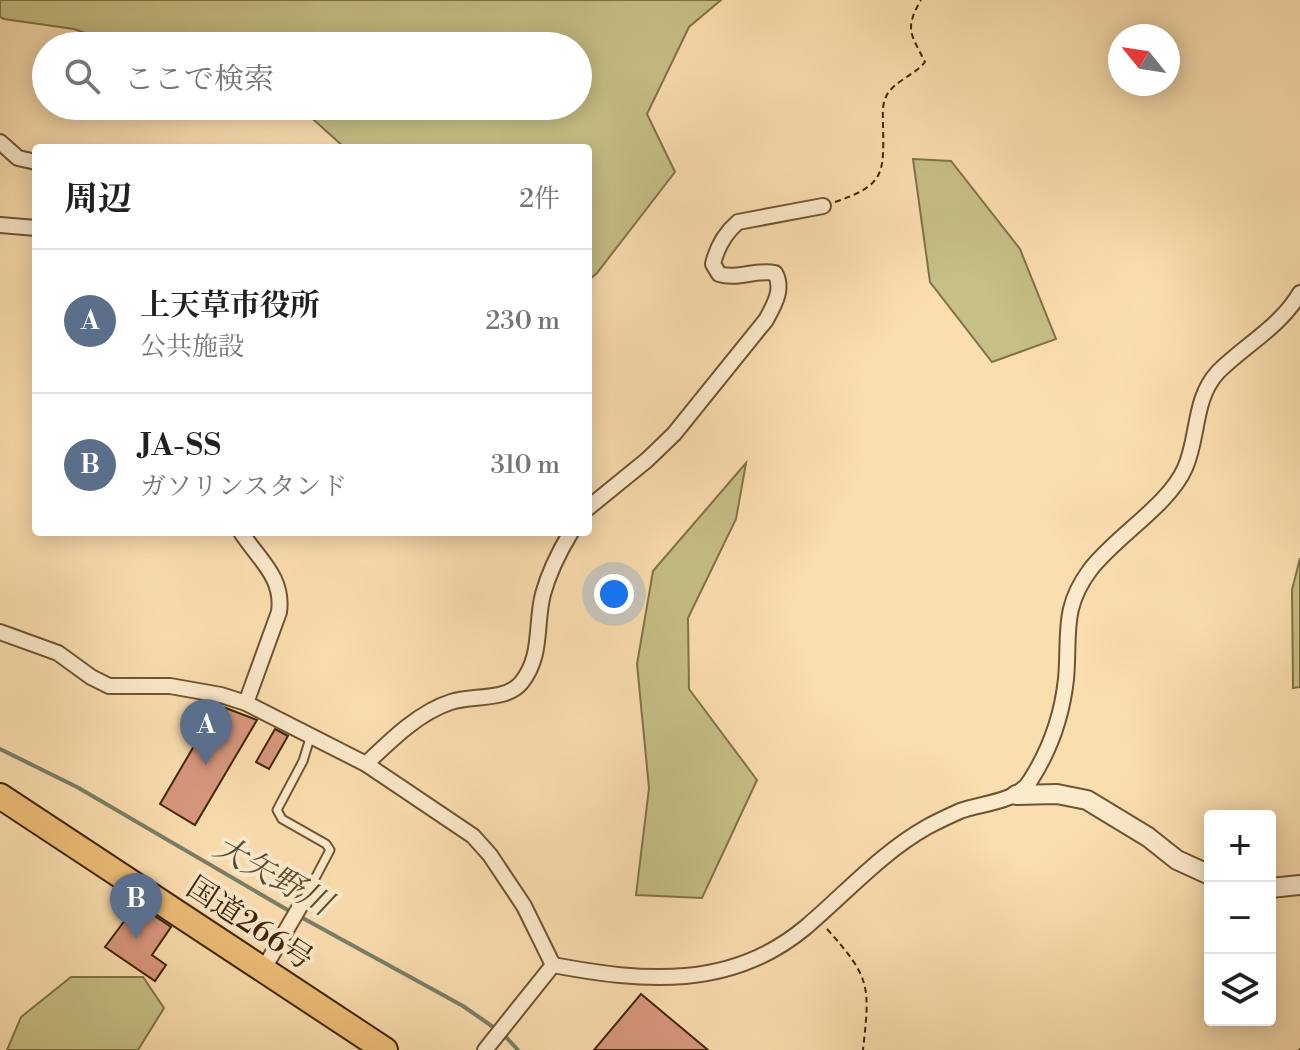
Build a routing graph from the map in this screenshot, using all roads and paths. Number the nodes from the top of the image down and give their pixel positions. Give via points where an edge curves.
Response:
1 (921, 0) edge
2 (0, 142) edge
3 (32, 161) edge
4 (823, 206) joint
5 (0, 225) edge
6 (32, 228) edge
7 (1300, 293) edge
8 (592, 505) edge
9 (244, 536) edge
10 (569, 536) edge
11 (0, 632) edge
12 (246, 703) junction
13 (311, 735) junction
14 (366, 764) junction
15 (1016, 795) junction
16 (0, 796) edge
17 (1204, 872) edge
18 (1300, 885) edge
19 (1276, 887) edge
20 (302, 903) joint
21 (816, 917) junction
22 (553, 965) junction
23 (263, 970) junction
24 (385, 1050) edge
25 (485, 1050) edge
26 (863, 1050) edge

1 - 4 path via 909,30 925,62 885,98 884,166 869,189
2 - 3 street via 18,158
4 - 8 street via 738,222 730,229 713,264 719,274 730,277 762,270 775,273 779,280 772,310 674,434
5 - 6 street
7 - 15 street via 1205,390 1178,480 1120,537 1077,591 1068,614 1060,713 1028,785
9 - 12 street via 279,585 281,599
10 - 14 street via 543,596 534,662 522,681 513,691 449,702 404,729
11 - 12 street via 58,653 109,686 170,686
12 - 13 street
13 - 14 street
13 - 20 lane via 277,810 282,819 330,850
14 - 22 street via 473,836 524,906
15 - 17 street via 1087,800
15 - 21 street via 960,811 926,828 876,863
16 - 23 highway, 国道266号
18 - 19 street
20 - 23 street
21 - 22 street via 773,951 672,979 613,977
21 - 26 path via 850,954 865,981
22 - 25 street
23 - 24 highway, 国道266号

